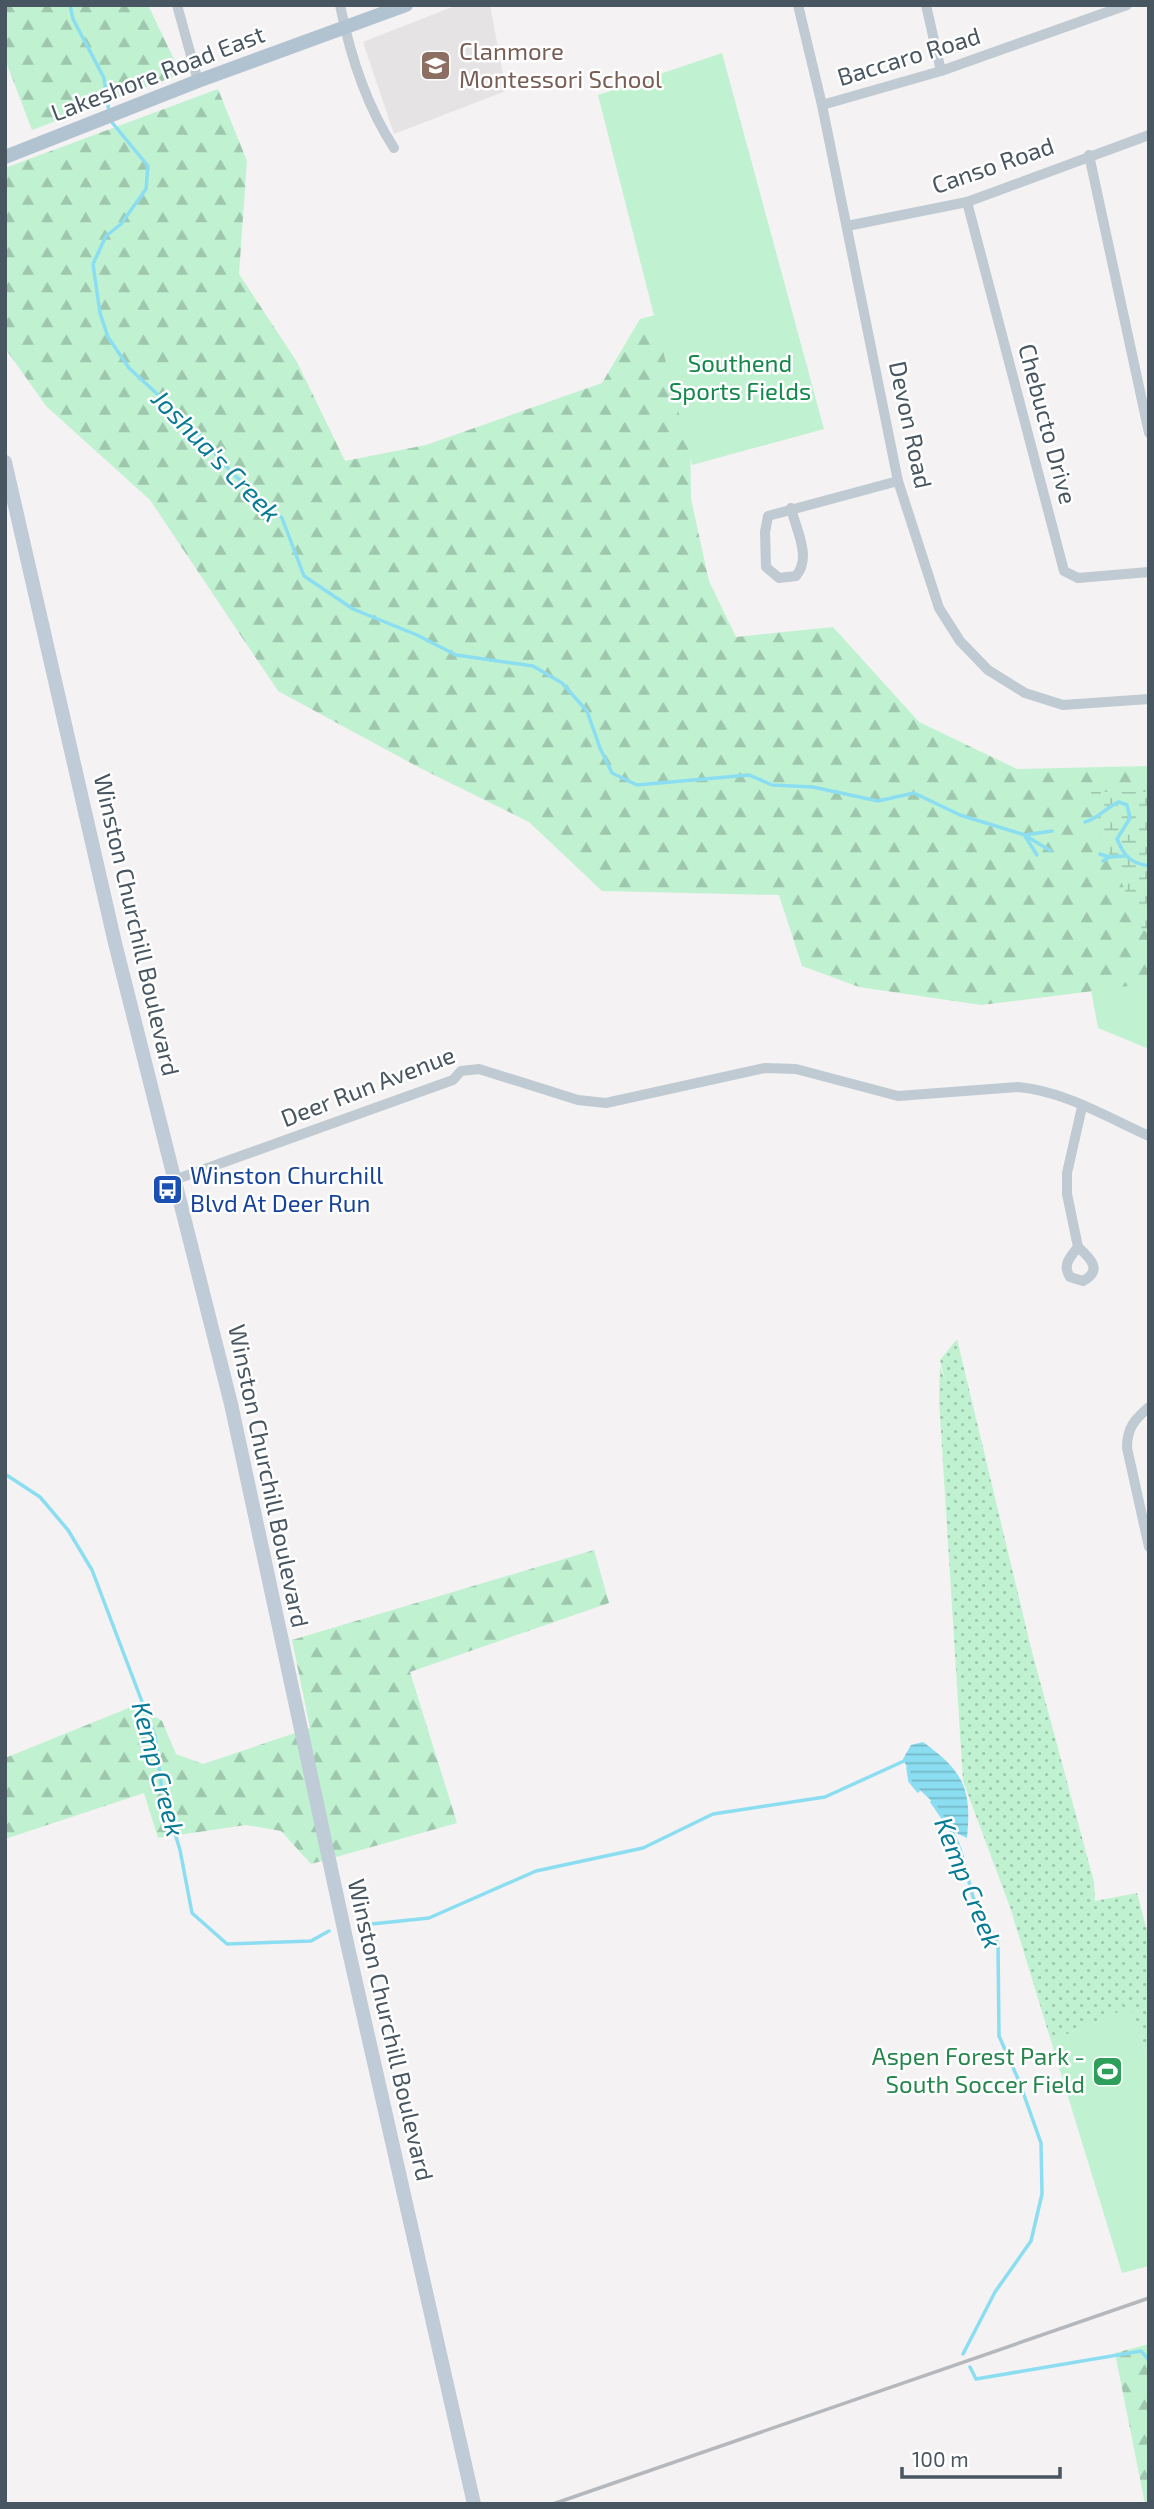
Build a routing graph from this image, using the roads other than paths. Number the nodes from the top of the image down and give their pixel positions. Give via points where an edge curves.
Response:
1 (177, 5) edge
2 (340, 5) edge
3 (406, 5) edge
4 (798, 5) edge
5 (926, 5) edge
6 (1127, 5) edge
7 (344, 27) junction
8 (941, 71) junction
9 (198, 81) junction
10 (822, 106) junction
11 (1149, 135) edge
12 (394, 148) dead end
13 (1090, 155) junction
14 (5, 157) edge
15 (967, 202) junction
16 (848, 226) junction
17 (1149, 433) edge
18 (5, 462) edge
19 (898, 481) junction
20 (791, 508) junction
21 (1149, 572) edge
22 (1149, 699) edge
23 (1082, 1107) junction
24 (1149, 1136) edge
25 (174, 1180) junction
26 (1078, 1247) dead end
27 (1149, 1408) edge
28 (1149, 1547) edge
29 (474, 2504) edge

1 - 9 street
2 - 7 street
3 - 7 main road, Lakeshore Road East
4 - 10 street, Devon Road
5 - 8 street
6 - 8 street, Baccaro Road
7 - 9 main road, Lakeshore Road East
7 - 12 street via 371,108
8 - 10 street, Baccaro Road
9 - 14 main road, Lakeshore Road East
10 - 16 street, Devon Road
11 - 13 street, Canso Road
13 - 15 street, Canso Road
13 - 17 street
15 - 16 street, Canso Road
15 - 21 street, Chebucto Drive via 1063,571 1078,578
16 - 19 street, Devon Road
18 - 25 main road, Winston Churchill Boulevard
19 - 20 street
19 - 22 street, Devon Road via 939,608 960,641 988,670 1025,693 1063,705
20 - 20 street via 805,556 796,576 779,578 766,567 765,532 768,516
23 - 24 street, Deer Run Avenue
23 - 25 street, Deer Run Avenue via 1037,1089 898,1096 796,1069 765,1068 606,1103 578,1100 479,1069 461,1071 453,1080
23 - 26 street via 1067,1173
25 - 29 main road, Winston Churchill Boulevard via 231,1404
27 - 28 street via 1126,1434

